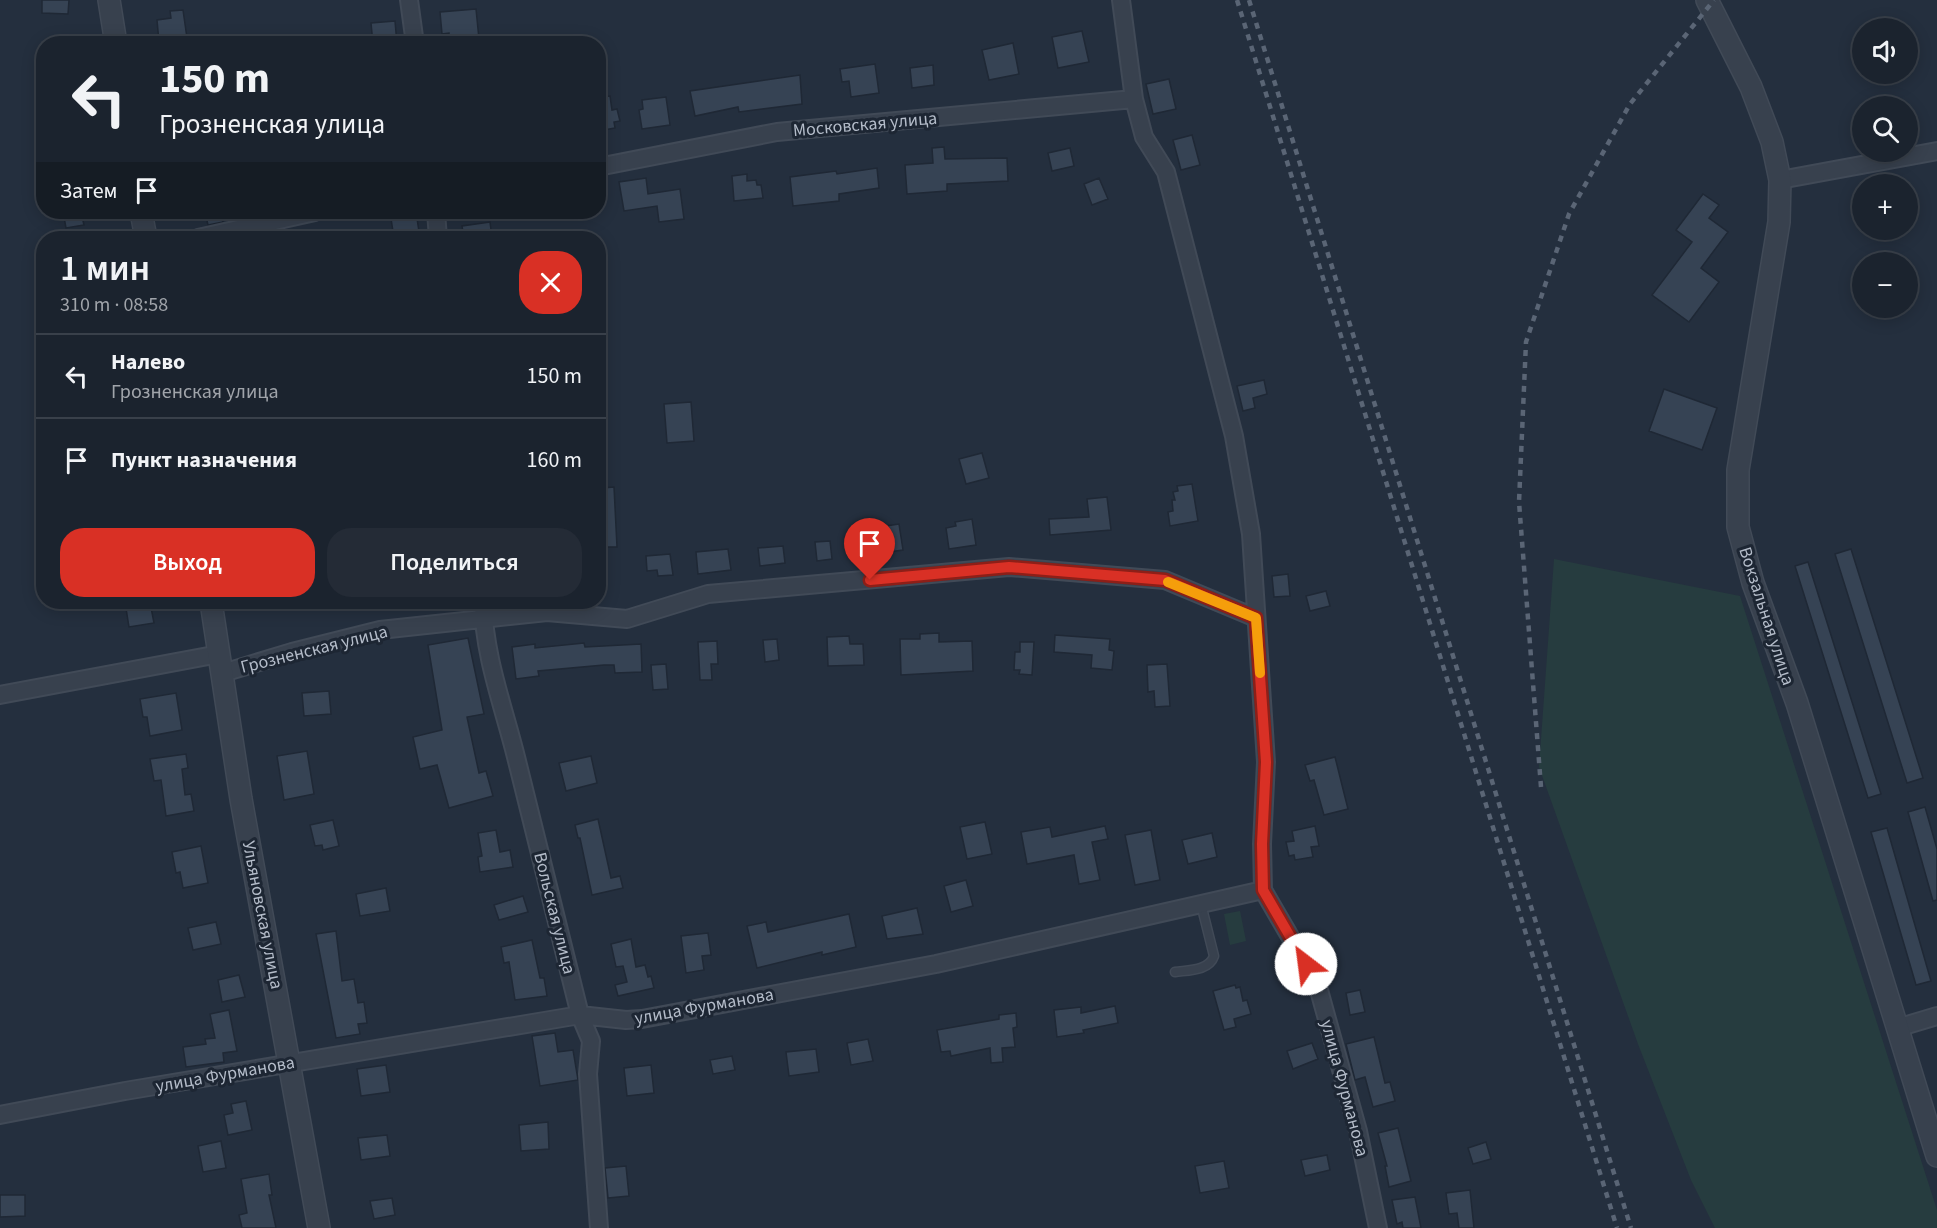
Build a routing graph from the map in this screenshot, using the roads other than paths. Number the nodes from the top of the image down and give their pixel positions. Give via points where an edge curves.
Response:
1 (109, 0) edge
2 (409, 0) edge
3 (1121, 0) edge
4 (1707, 0) edge
5 (115, 36) edge
6 (414, 36) edge
7 (1134, 99) junction
8 (1937, 151) edge
9 (606, 165) edge
10 (1780, 180) junction
11 (284, 219) edge
12 (230, 231) edge
13 (212, 609) edge
14 (483, 609) edge
15 (1256, 618) junction
16 (483, 619) junction
17 (221, 664) junction
18 (0, 695) edge
19 (1263, 890) junction
20 (1202, 904) junction
21 (1175, 972) dead end
22 (580, 1015) junction
23 (1937, 1016) edge
24 (1898, 1028) junction
25 (290, 1062) junction
26 (0, 1115) edge
27 (1937, 1156) edge
28 (319, 1228) edge
29 (600, 1228) edge
30 (1378, 1228) edge

1 - 5 street
2 - 6 street
3 - 7 street, улица Фурманова
4 - 10 street, Вокзальная улица via 1751,87 1772,142
7 - 9 street, Московская улица via 777,132
7 - 15 street, улица Фурманова via 1144,137 1166,172 1234,436 1251,534
8 - 10 street
10 - 24 street, Вокзальная улица via 1779,222 1738,470 1738,527 1753,584 1797,703
11 - 12 street
13 - 17 street, Ульяновская улица
14 - 16 street, Вольская улица
15 - 16 street, Грозненская улица via 1165,580 1009,567 708,594 627,619 547,612
15 - 19 street, улица Фурманова via 1266,762
16 - 17 street, Грозненская улица via 380,630 292,652
16 - 22 street, Вольская улица via 491,668
17 - 18 street, Грозненская улица
17 - 25 street, Ульяновская улица via 241,799
19 - 20 street, улица Фурманова
19 - 30 street, улица Фурманова via 1317,983 1358,1131
20 - 21 lane via 1214,956 1212,963
20 - 22 street, улица Фурманова via 936,964 642,1019
22 - 25 street, улица Фурманова
22 - 29 street, Вольская улица via 591,1041 588,1074
23 - 24 street
24 - 27 street, Вокзальная улица
25 - 26 street, улица Фурманова
25 - 28 street, Ульяновская улица

